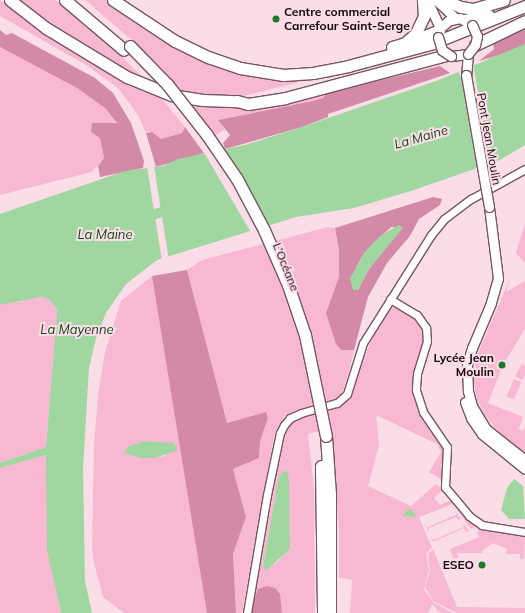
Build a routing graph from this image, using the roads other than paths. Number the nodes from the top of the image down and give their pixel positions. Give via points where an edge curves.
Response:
1 (10, 0) edge
2 (65, 0) edge
3 (77, 0) edge
4 (113, 0) edge
5 (423, 0) edge
6 (427, 0) edge
7 (436, 0) edge
8 (445, 0) edge
9 (504, 0) edge
10 (520, 0) edge
11 (525, 6) edge
12 (525, 13) edge
13 (525, 21) edge
14 (471, 24) junction
15 (439, 31) junction
16 (405, 44) junction
17 (475, 45) junction
18 (127, 48) junction
19 (449, 56) junction
20 (468, 56) junction
21 (218, 60) junction
22 (466, 75) junction
23 (237, 101) junction
24 (525, 169) edge
25 (497, 268) junction
26 (390, 298) junction
27 (322, 438) junction
28 (525, 460) edge
29 (525, 469) edge
30 (525, 532) edge
31 (247, 613) edge
32 (322, 613) edge
33 (330, 613) edge

1 - 23 highway via 46,28 141,84 179,96
2 - 18 highway, L’Océane
3 - 18 highway, L’Océane
4 - 21 highway via 175,41
5 - 16 highway via 422,21
6 - 15 main road, Pont Jean Moulin
7 - 14 main road
8 - 9 highway via 461,8 473,9
10 - 14 highway
11 - 14 highway
12 - 14 highway
13 - 17 highway
14 - 15 main road via 448,21
14 - 17 main road, bridge via 477,36
14 - 21 highway via 434,43 313,73 267,73
14 - 23 highway via 438,48 316,84
15 - 16 highway
15 - 19 main road, Pont Jean Moulin, bridge via 442,50
16 - 21 highway via 348,59 298,68
17 - 20 main road, bridge
18 - 27 highway, L’Océane via 194,128 229,180 256,230 277,276 294,327
19 - 20 main road
19 - 22 main road, Pont Jean Moulin via 458,63
19 - 23 highway via 285,98 248,104
20 - 22 main road, Pont Jean Moulin
22 - 25 main road, Pont Jean Moulin, bridge
24 - 26 street via 464,203 444,219
25 - 28 main road, Pont Jean Moulin via 496,286 491,303 468,364 468,391 472,406 486,429
25 - 29 main road via 465,351 462,390 475,426 490,442
26 - 30 street via 417,315 426,328 427,341 417,374 416,390 422,412 447,447 446,487 469,516 482,525
26 - 31 street via 363,343 347,394 337,403 290,418 280,433
27 - 32 highway, L’Océane
27 - 33 highway, L’Océane via 331,501

